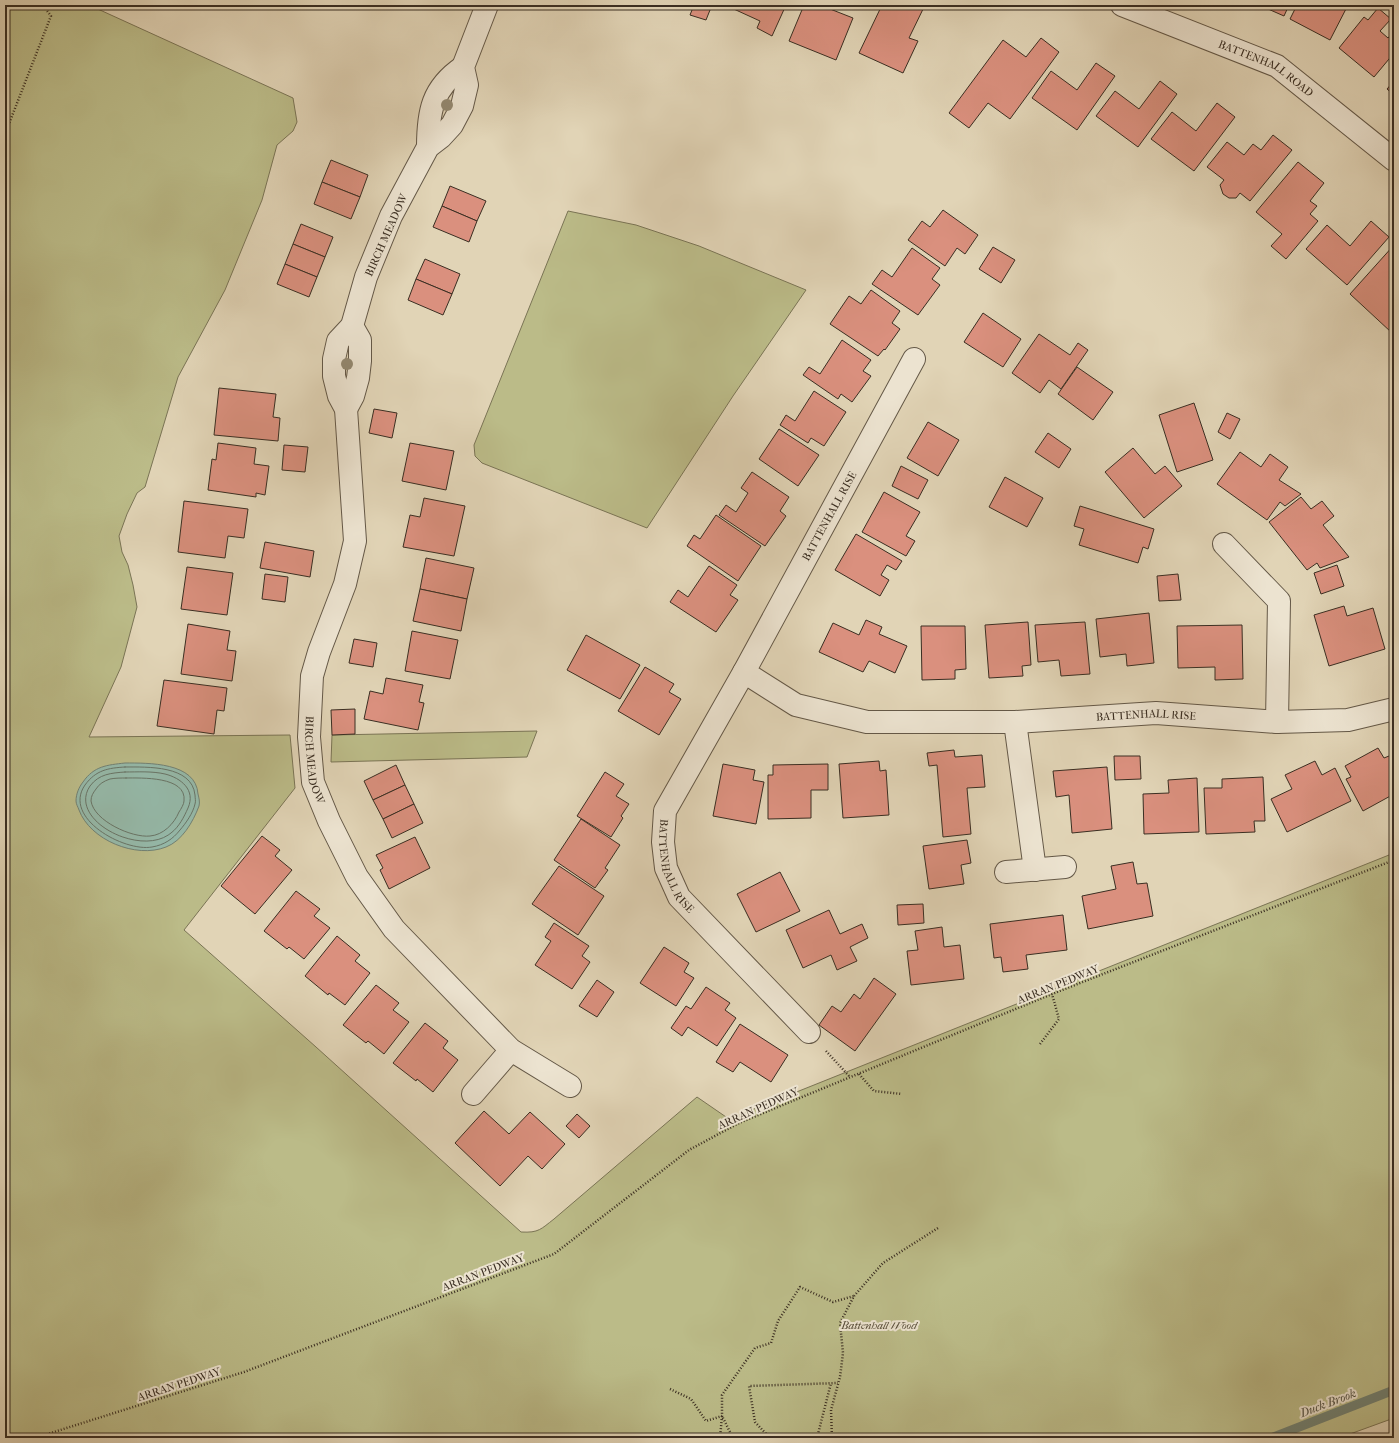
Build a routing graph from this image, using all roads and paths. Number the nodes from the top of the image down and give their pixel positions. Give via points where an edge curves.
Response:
1 (487, 5) edge
2 (1122, 5) edge
3 (45, 8) dead end
4 (5, 134) edge
5 (1394, 160) edge
6 (914, 359) dead end
7 (1224, 544) dead end
8 (744, 672) junction
9 (1394, 709) edge
10 (1015, 722) junction
11 (1277, 722) junction
12 (1394, 860) edge
13 (1065, 867) dead end
14 (1035, 870) junction
15 (1006, 872) dead end
16 (1052, 994) junction
17 (808, 1032) joint
18 (1040, 1044) dead end
19 (511, 1050) junction
20 (859, 1074) junction
21 (850, 1077) junction
22 (570, 1086) dead end
23 (473, 1094) dead end
24 (902, 1094) dead end
25 (938, 1228) dead end
26 (854, 1296) junction
27 (831, 1384) junction
28 (838, 1384) junction
29 (670, 1389) dead end
30 (722, 1416) junction
31 (35, 1438) edge
32 (720, 1438) edge
33 (732, 1438) edge
34 (770, 1438) edge
35 (817, 1438) edge
36 (832, 1438) edge

1 - 19 street, BIRCH MEADOW via 463,67 467,84 462,106 452,125 428,147 391,216 366,277 352,326 360,340 358,378 346,409 355,541 345,584 312,676 309,737 313,782 357,877 394,929
2 - 5 street, BATTENHALL ROAD via 1277,66
3 - 4 path via 51,16
6 - 8 street, BATTENHALL RISE
7 - 11 street via 1279,601
8 - 10 street, BATTENHALL RISE via 796,705 867,722
8 - 17 street, BATTENHALL RISE via 665,811 663,842 666,868 679,897
9 - 11 street, BATTENHALL RISE via 1348,720
10 - 11 street, BATTENHALL RISE via 1156,713
10 - 14 street
12 - 16 path, ARRAN PEDWAY
13 - 14 street
14 - 15 street
16 - 18 path via 1059,1019
16 - 20 path, ARRAN PEDWAY
17 - 21 path
19 - 22 street, BIRCH MEADOW
19 - 23 street
20 - 21 path, ARRAN PEDWAY
20 - 24 path via 874,1091
21 - 31 path, ARRAN PEDWAY via 739,1123 689,1150 554,1254 244,1372
25 - 26 path via 883,1264
26 - 28 path via 840,1323 843,1353
26 - 30 path via 833,1302 800,1287 778,1321 771,1343 755,1348 722,1395
27 - 28 path
27 - 34 path via 749,1386 755,1422
27 - 35 path
28 - 36 path via 831,1410
29 - 30 path via 691,1399 706,1421
30 - 32 path
30 - 33 path

